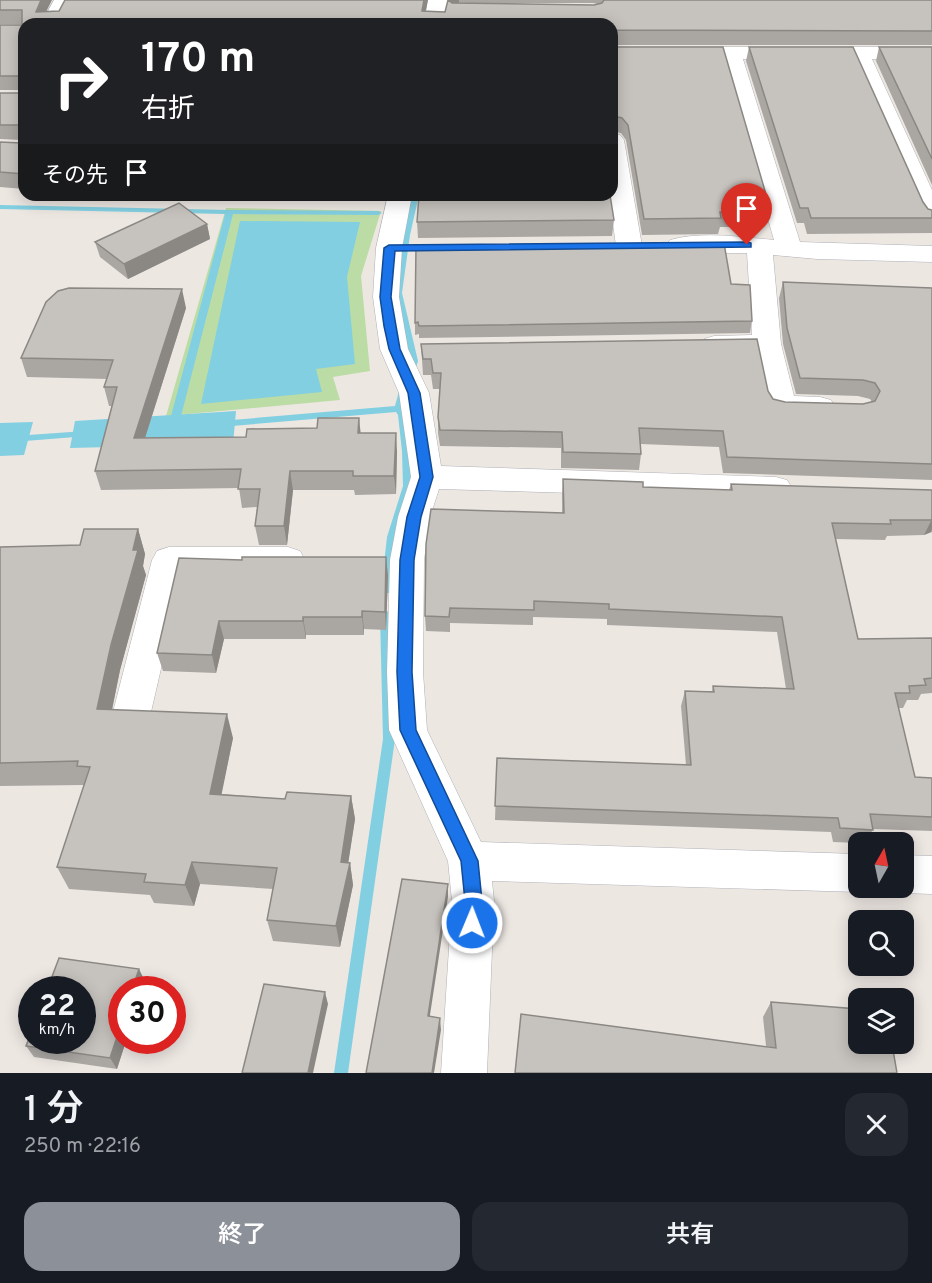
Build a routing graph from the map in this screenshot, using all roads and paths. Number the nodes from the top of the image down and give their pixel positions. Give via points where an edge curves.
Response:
1 (64, 0) edge
2 (438, 0) edge
3 (54, 18) edge
4 (435, 18) edge
5 (618, 53) edge
6 (731, 53) junction
7 (859, 53) junction
8 (932, 53) edge
9 (399, 201) edge
10 (615, 201) edge
11 (932, 217) edge
12 (759, 246) junction
13 (789, 248) junction
14 (932, 254) edge
15 (767, 344) junction
16 (686, 345) edge
17 (847, 408) edge
18 (427, 477) junction
19 (803, 489) edge
20 (323, 560) edge
21 (132, 712) edge
22 (469, 861) junction
23 (848, 873) edge
24 (914, 874) edge
25 (932, 875) edge
26 (464, 1073) edge

1 - 3 street
2 - 4 street
5 - 6 street
6 - 7 street
6 - 13 street
7 - 8 street
7 - 11 street
9 - 18 street via 399,248 386,297 407,364
10 - 12 street via 617,246
12 - 13 street
12 - 15 street
13 - 14 street
15 - 16 street
15 - 17 street via 782,406
18 - 19 street
18 - 22 street via 414,517 389,560 405,672 408,730
20 - 21 street via 169,560
22 - 23 street
22 - 26 street via 474,901
24 - 25 street

